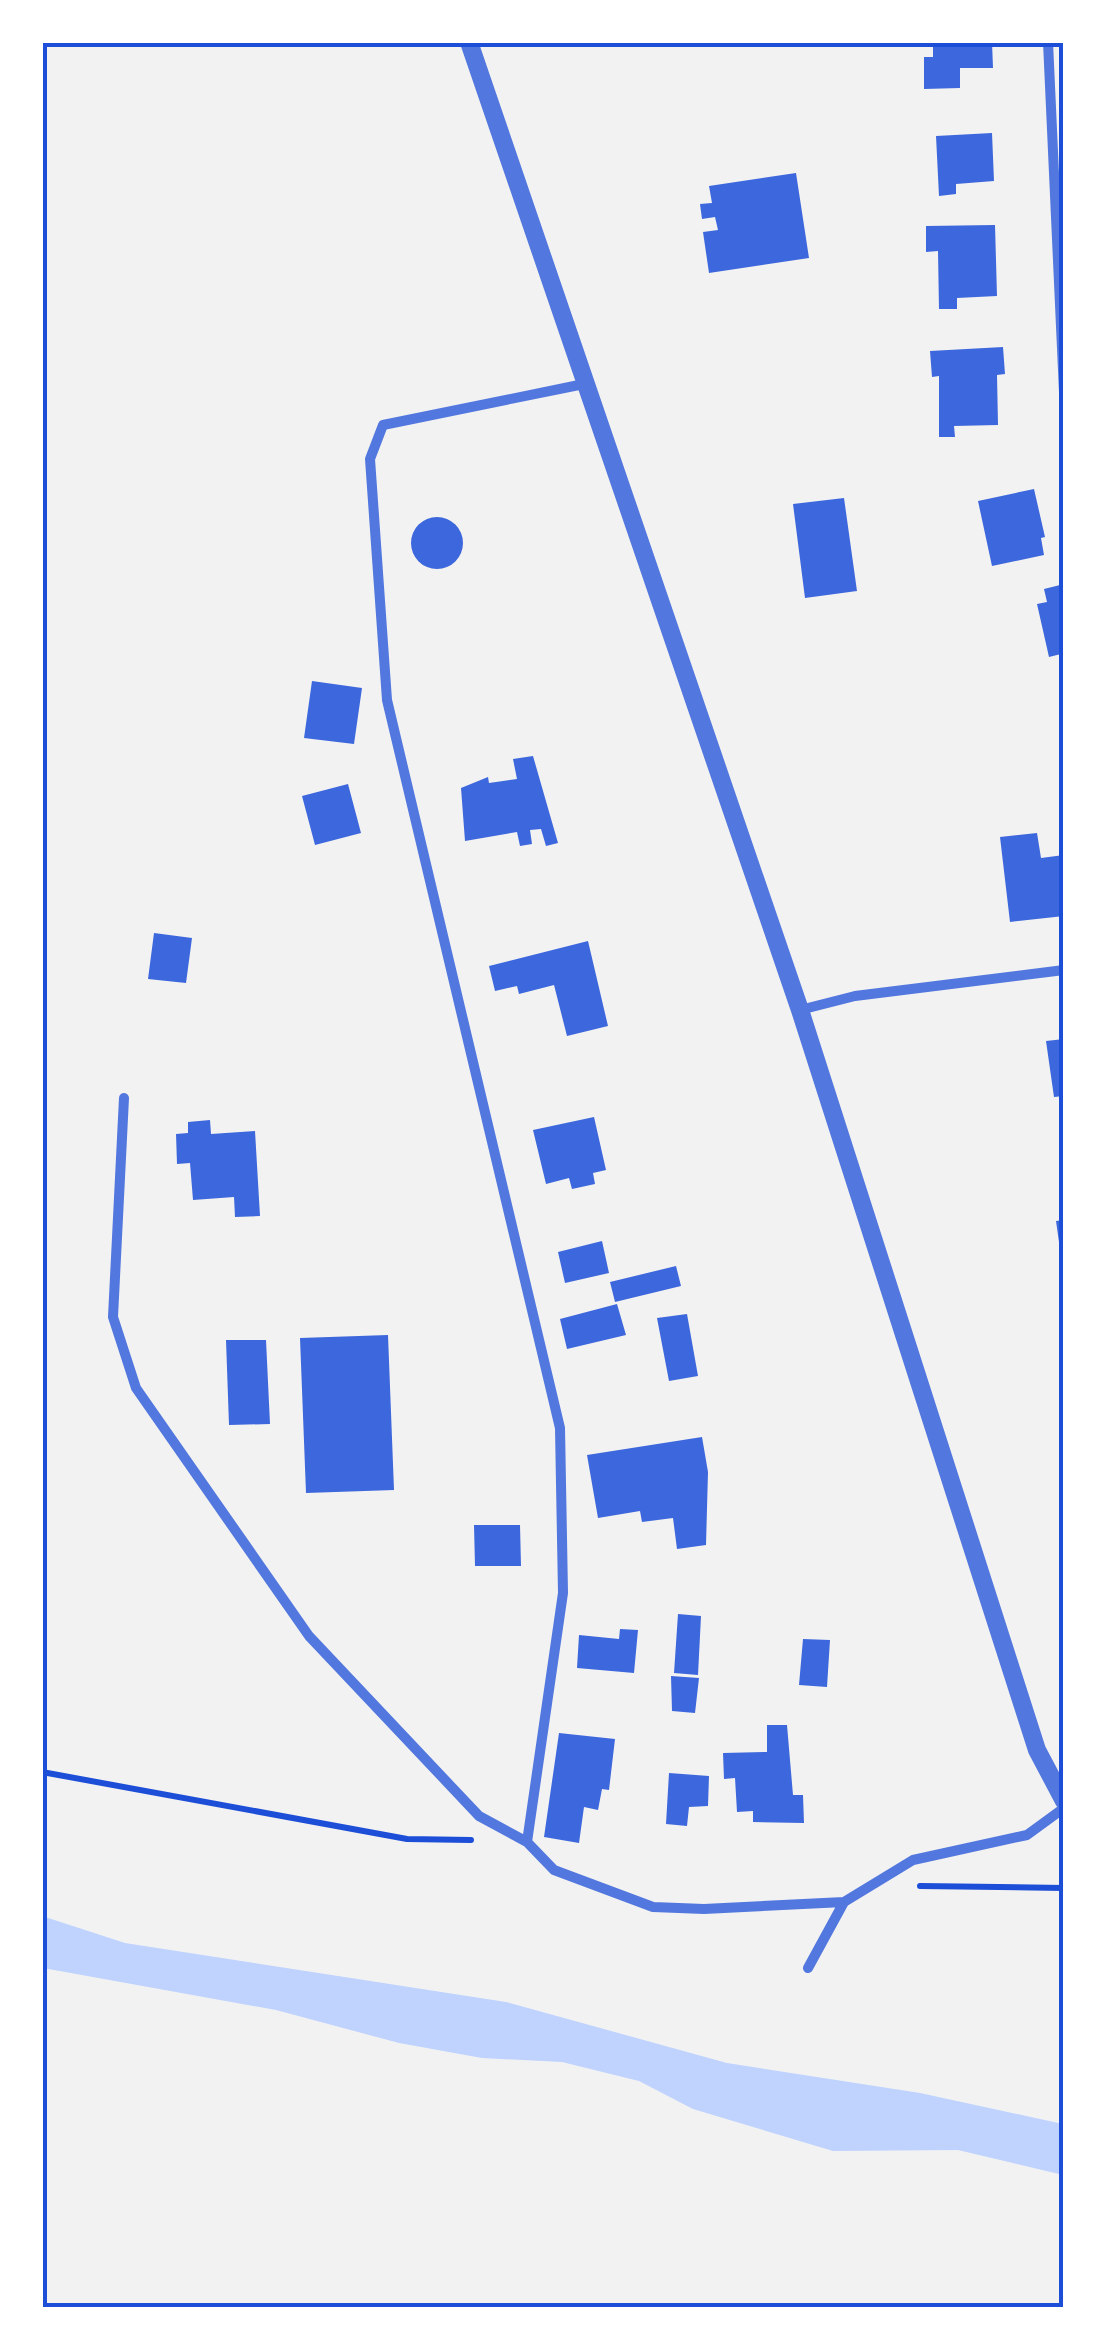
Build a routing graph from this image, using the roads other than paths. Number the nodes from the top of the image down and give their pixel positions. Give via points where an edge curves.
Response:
1 (469, 42) edge
2 (1048, 42) edge
3 (584, 384) junction
4 (1064, 392) edge
5 (1064, 970) edge
6 (800, 1010) junction
7 (124, 1098) dead end
8 (1064, 1804) edge
9 (527, 1842) junction
10 (844, 1902) junction
11 (808, 1968) dead end

1 - 3 street
2 - 4 street
3 - 6 street
3 - 9 street via 382,426 370,459 387,700 560,1428 563,1593
5 - 6 street via 855,996
6 - 8 street via 1037,1750
7 - 9 street via 113,1317 136,1388 308,1636 479,1816
8 - 10 street via 1026,1835 913,1860
9 - 10 street via 554,1870 653,1907
10 - 11 street

